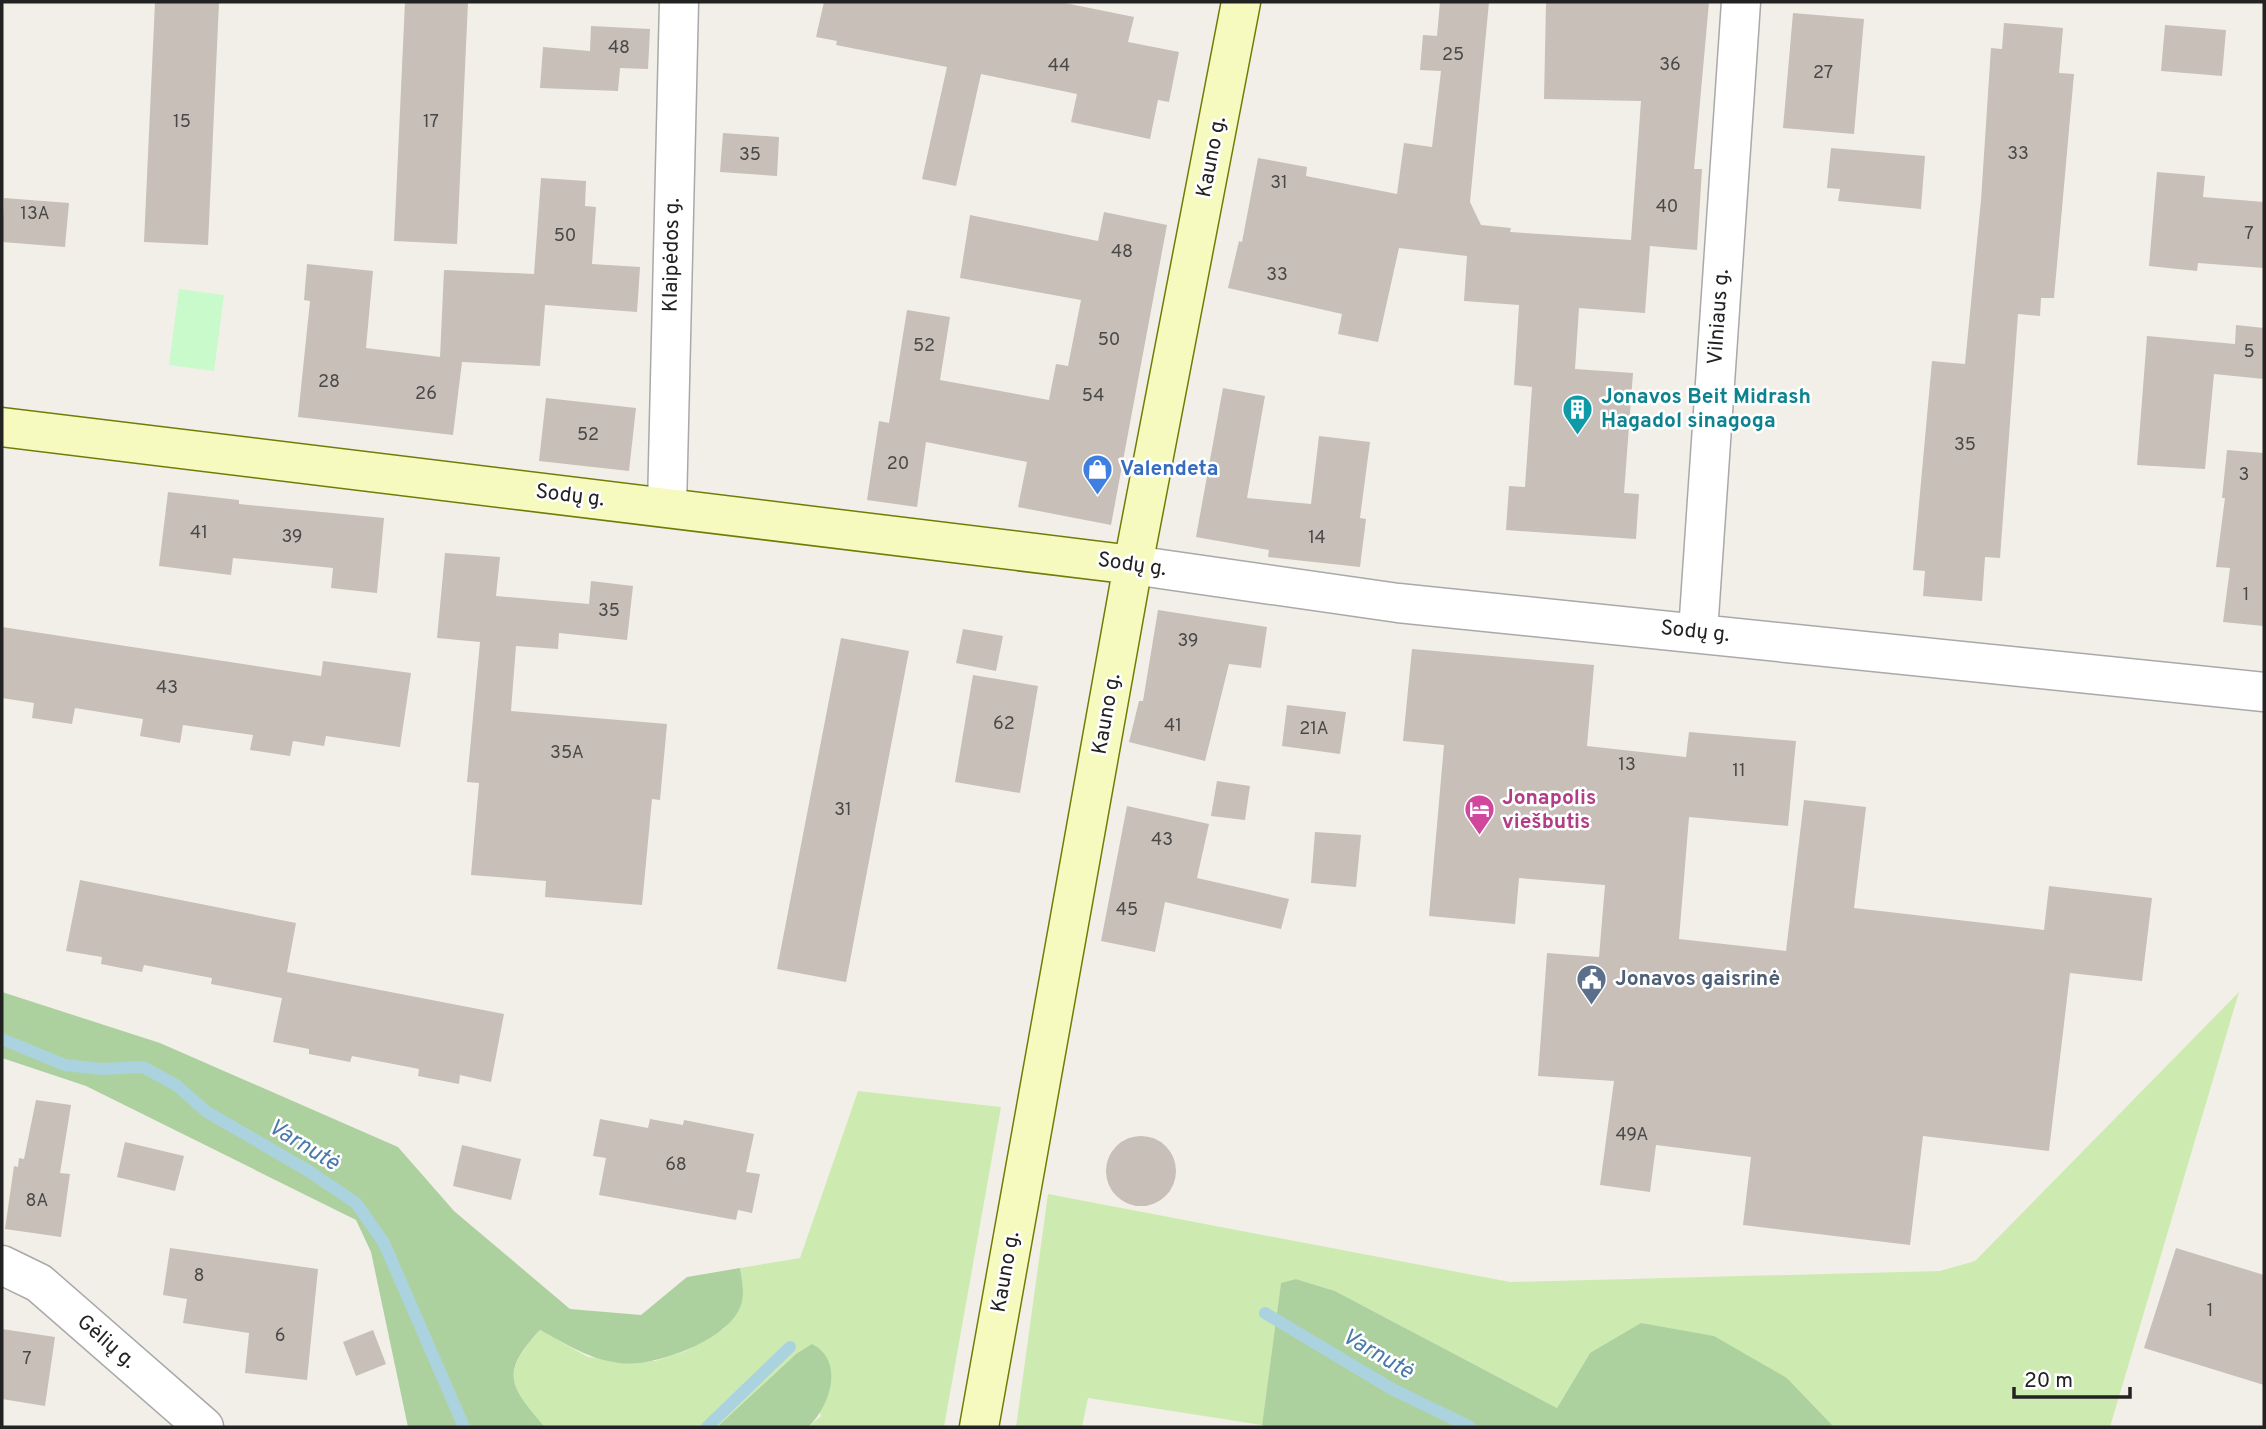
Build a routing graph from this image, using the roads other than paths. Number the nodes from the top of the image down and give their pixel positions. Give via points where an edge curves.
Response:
1 (679, 2) edge
2 (1241, 2) edge
3 (1741, 2) edge
4 (2, 427) edge
5 (667, 507) junction
6 (1133, 565) junction
7 (1698, 632) junction
8 (2264, 692) edge
9 (2, 1265) edge
10 (204, 1427) edge
11 (979, 1427) edge

1 - 5 street, Klaipėdos g.
2 - 6 main road, Kauno g.
3 - 7 street, Vilniaus g.
4 - 5 main road, Sodų g.
5 - 6 main road, Sodų g.
6 - 7 street, Sodų g. via 1398,603
6 - 11 main road, Kauno g.
7 - 8 street, Sodų g.
9 - 10 street, Gėlių g. via 38,1283

